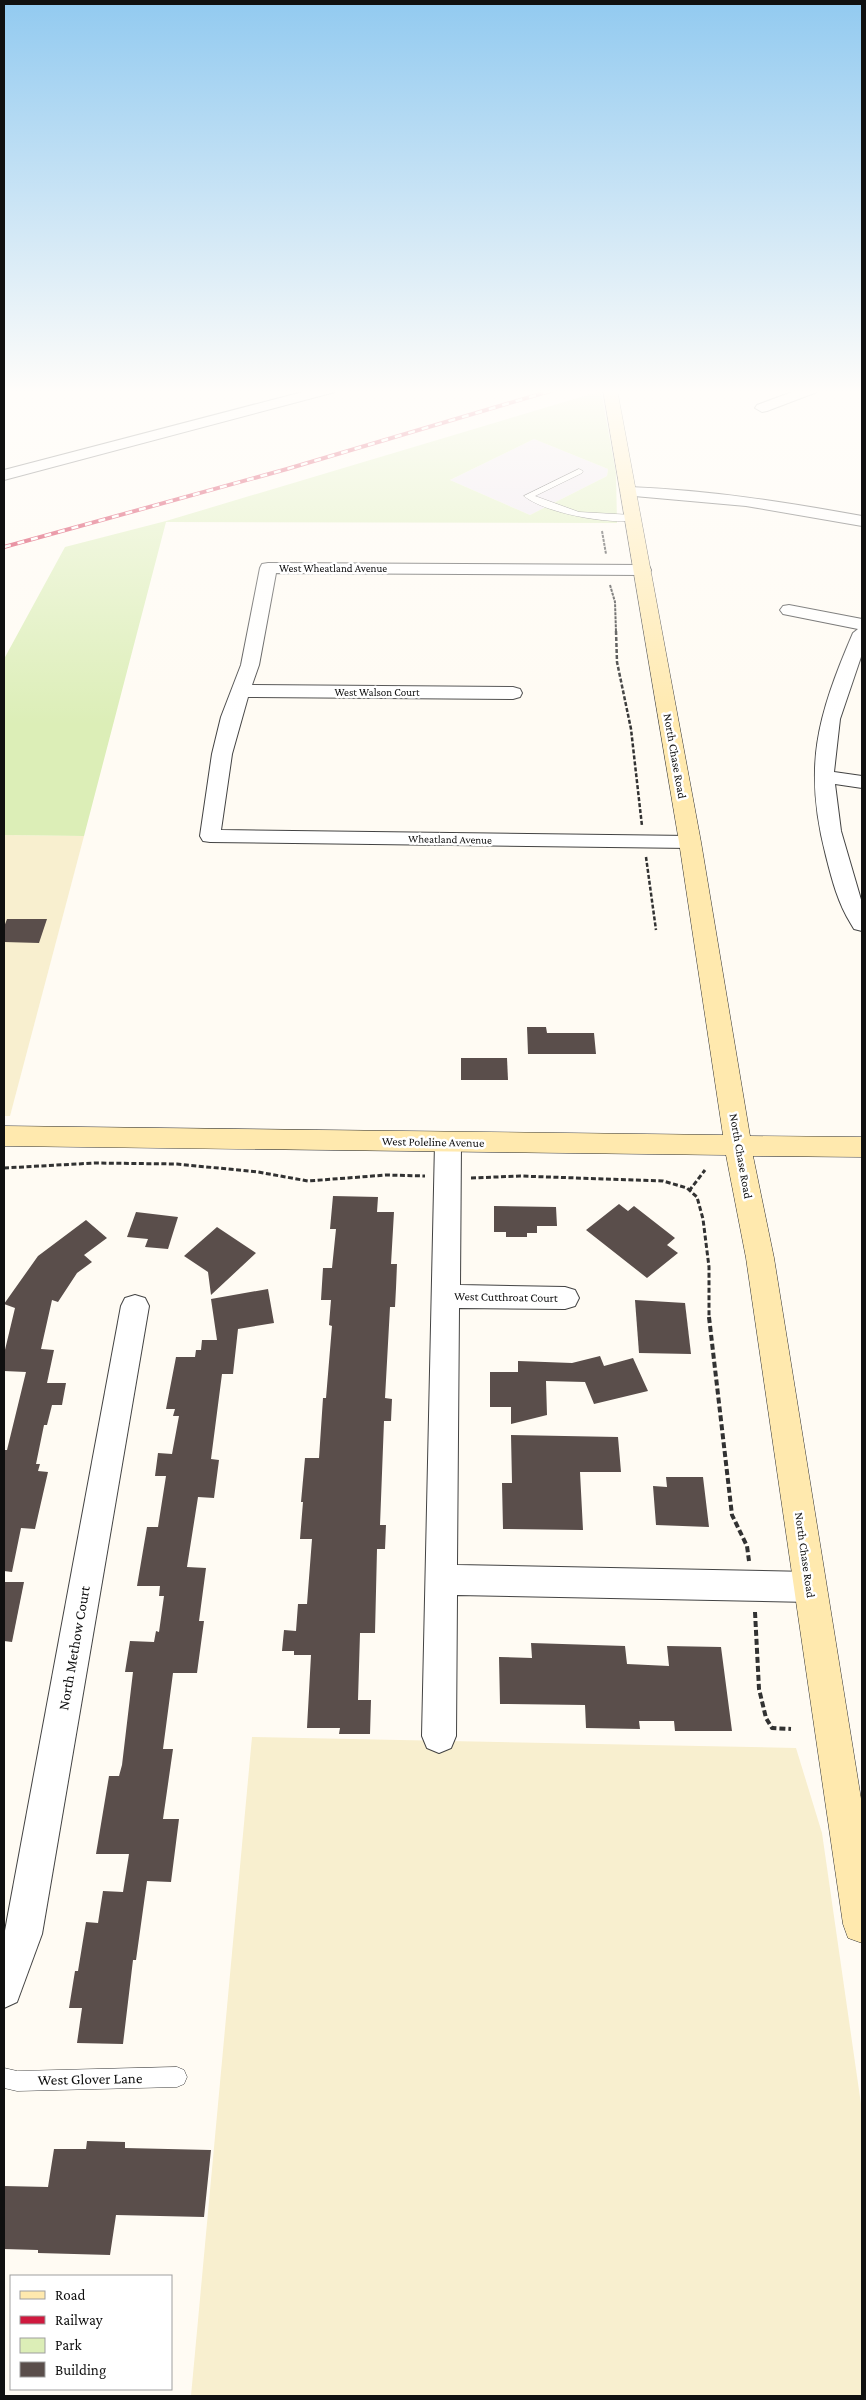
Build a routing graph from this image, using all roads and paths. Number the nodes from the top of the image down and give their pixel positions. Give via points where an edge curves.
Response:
1 (540, 501) edge
2 (630, 501) edge
3 (750, 501) edge
4 (604, 518) junction
5 (633, 518) junction
6 (862, 521) edge
7 (607, 570) junction
8 (643, 570) junction
9 (789, 610) dead end
10 (862, 624) edge
11 (862, 633) edge
12 (240, 691) junction
13 (513, 693) dead end
14 (823, 777) junction
15 (862, 782) edge
16 (210, 836) joint
17 (644, 842) junction
18 (690, 842) junction
19 (862, 924) edge
20 (656, 930) dead end
21 (4, 1136) edge
22 (448, 1143) junction
23 (738, 1146) junction
24 (862, 1147) edge
25 (704, 1170) dead end
26 (689, 1190) dead end
27 (447, 1296) junction
28 (565, 1298) dead end
29 (136, 1306) dead end
30 (442, 1580) junction
31 (810, 1587) junction
32 (439, 1736) dead end
33 (862, 1924) edge
34 (4, 1989) edge
35 (176, 2077) dead end
36 (4, 2078) edge

1 - 4 lane via 574,515
2 - 5 street, North Chase Road
3 - 6 street
4 - 5 lane
4 - 7 path via 602,538
5 - 8 street, North Chase Road
7 - 8 street, West Wheatland Avenue
7 - 12 street, West Wheatland Avenue via 268,568 255,642
7 - 17 path via 615,602 617,662 631,728
8 - 18 street, North Chase Road
9 - 10 street
11 - 14 street via 842,677 829,718
12 - 13 street, West Walson Court
12 - 16 street, West Wheatland Avenue via 222,754
14 - 15 street
14 - 19 street via 835,851 849,897
16 - 17 street, Wheatland Avenue
17 - 18 street, Wheatland Avenue
17 - 20 path
18 - 23 street, North Chase Road
21 - 22 street, West Poleline Avenue
22 - 23 street, West Poleline Avenue
22 - 27 street
23 - 24 street, West Poleline Avenue
23 - 31 street, North Chase Road via 760,1258
25 - 26 path
27 - 28 street, West Cutthroat Court
27 - 30 street
29 - 34 street, North Methow Court via 23,1934
30 - 31 street
30 - 32 street
31 - 33 street, North Chase Road
35 - 36 lane, West Glover Lane via 17,2081

